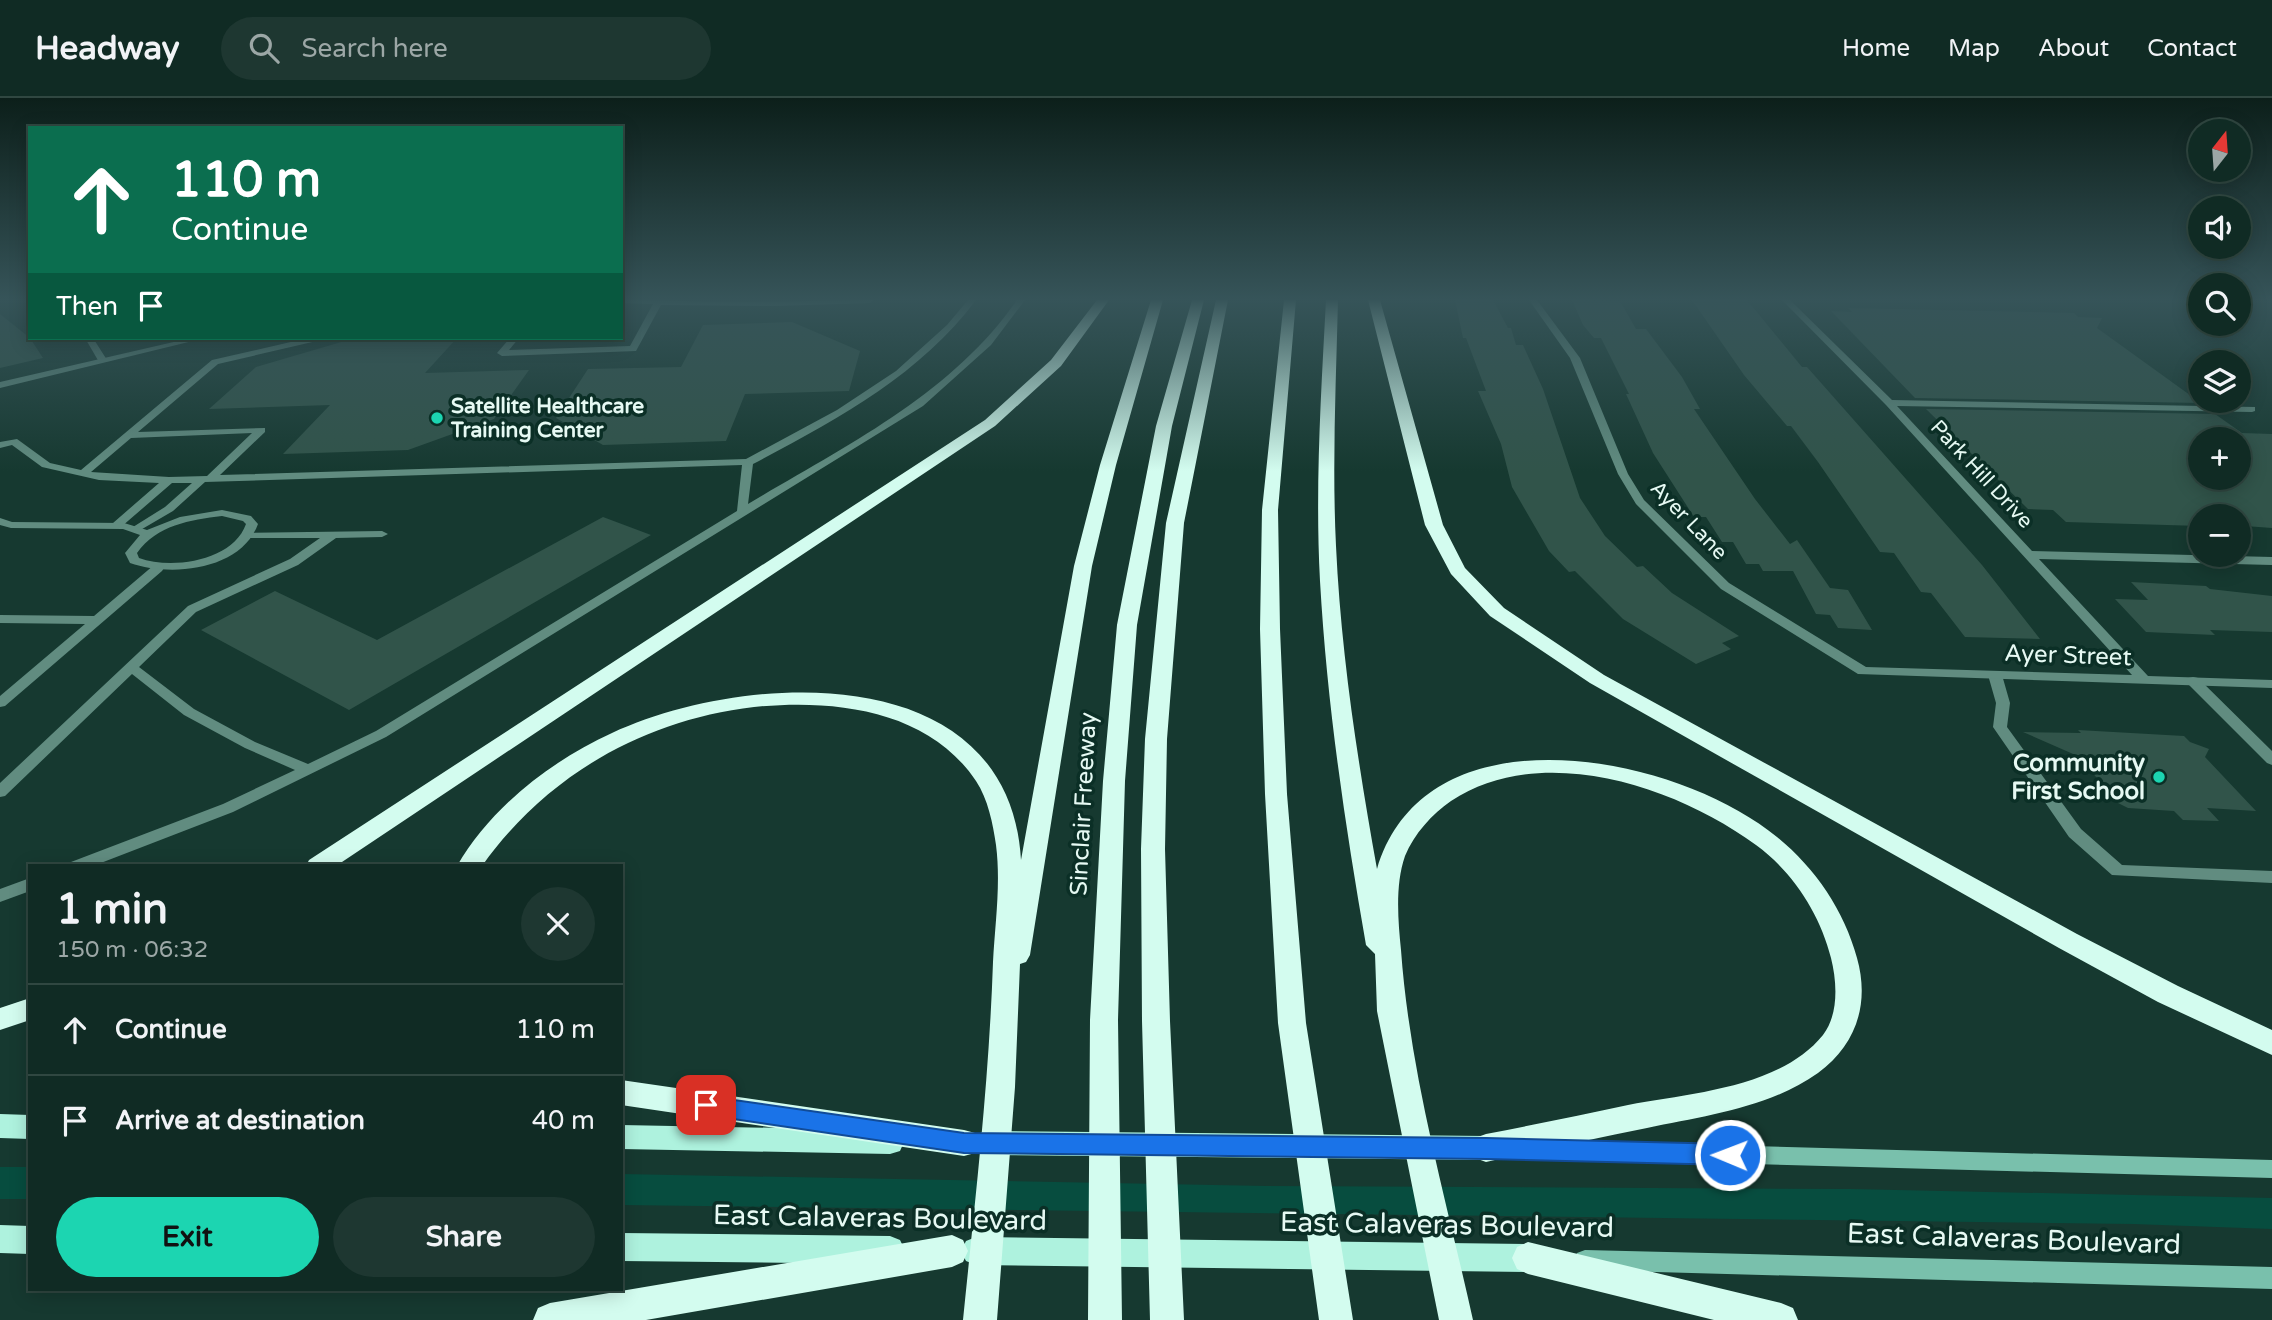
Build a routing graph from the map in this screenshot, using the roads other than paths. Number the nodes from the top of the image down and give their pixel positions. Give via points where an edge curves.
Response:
1 (100, 357) edge
2 (115, 357) edge
3 (236, 357) edge
4 (918, 357) edge
5 (976, 357) edge
6 (1060, 357) edge
7 (1140, 357) edge
8 (1183, 357) edge
9 (1210, 357) edge
10 (1285, 357) edge
11 (1330, 357) edge
12 (1389, 357) edge
13 (1574, 357) edge
14 (1842, 357) edge
15 (102, 360) junction
16 (0, 385) edge
17 (1889, 404) junction
18 (2252, 409) dead end
19 (129, 435) junction
20 (0, 445) edge
21 (748, 462) junction
22 (83, 473) junction
23 (206, 479) junction
24 (169, 480) junction
25 (742, 511) junction
26 (0, 521) edge
27 (117, 525) junction
28 (143, 531) junction
29 (382, 534) dead end
30 (249, 535) junction
31 (332, 535) junction
32 (2030, 555) junction
33 (2272, 561) edge
34 (158, 568) junction
35 (0, 619) edge
36 (97, 620) junction
37 (131, 667) junction
38 (1863, 671) joint
39 (1994, 675) junction
40 (2144, 680) junction
41 (2193, 681) junction
42 (2272, 684) edge
43 (0, 703) edge
44 (2272, 760) edge
45 (307, 769) junction
46 (0, 792) edge
47 (82, 864) edge
48 (321, 864) edge
49 (470, 864) edge
50 (2272, 877) edge
51 (28, 885) edge
52 (0, 896) edge
53 (28, 1010) edge
54 (0, 1019) edge
55 (1006, 1019) junction
56 (1394, 1024) junction
57 (2272, 1043) edge
58 (623, 1092) edge
59 (0, 1126) edge
60 (28, 1127) edge
61 (623, 1137) edge
62 (964, 1143) junction
63 (1486, 1148) junction
64 (2272, 1169) edge
65 (0, 1239) edge
66 (28, 1240) edge
67 (623, 1247) edge
68 (952, 1251) junction
69 (1528, 1258) junction
70 (2272, 1278) edge
71 (550, 1320) edge
72 (980, 1320) edge
73 (1105, 1320) edge
74 (1167, 1320) edge
75 (1336, 1320) edge
76 (1456, 1320) edge
77 (1780, 1320) edge

1 - 15 street
2 - 15 street
3 - 19 street via 215,362
4 - 21 street via 878,387
5 - 25 street via 920,404
6 - 48 highway via 990,423
7 - 55 highway via 1104,475 1083,566
8 - 73 highway, Sinclair Freeway via 1164,426 1127,625 1114,781 1104,1020
9 - 74 highway via 1175,523 1164,624 1153,849
10 - 75 highway via 1270,510 1276,794 1292,1023
11 - 56 highway via 1326,487 1341,712
12 - 57 highway via 1434,525 1457,570 1497,612 1558,656 2068,941
13 - 38 street, Ayer Lane via 1623,474 1640,502 1725,586
14 - 17 street, Park Hill Drive
15 - 16 street
17 - 18 street
17 - 32 street, Park Hill Drive
19 - 22 street
19 - 23 street via 261,430
20 - 22 street via 13,441 46,465
21 - 23 street
21 - 25 street
22 - 24 street
23 - 24 street
23 - 28 street
24 - 27 street
25 - 45 street via 381,734
26 - 27 street
27 - 28 street
28 - 30 street via 222,513 247,518 252,524
28 - 34 street via 131,553 134,560
29 - 31 street
30 - 31 street
30 - 34 street via 217,556
31 - 37 street via 294,562 192,609
32 - 33 street
32 - 40 street, Park Hill Drive
34 - 36 street
35 - 36 street
36 - 43 street
37 - 45 street via 189,712
37 - 46 street
38 - 39 street, Ayer Street
39 - 40 street, Ayer Street
39 - 50 street via 2003,703 2000,727 2075,833 2118,871
40 - 41 street, Ayer Street
41 - 42 street, Ayer Street
41 - 44 street
45 - 47 street via 228,808
49 - 55 highway via 528,794 557,772 629,733 713,707 756,700 797,698 876,706 941,734 966,754 996,799 1009,856
51 - 52 street
53 - 54 highway
55 - 72 highway
56 - 63 highway via 1386,882 1394,852 1410,824 1431,802 1457,785 1486,775 1526,767 1572,766 1624,774 1674,789 1767,841 1824,906 1842,943 1850,980 1847,1019 1825,1051 1786,1079 1735,1096
56 - 76 highway
58 - 62 highway
59 - 60 highway
61 - 62 highway
62 - 63 highway
63 - 64 main road
65 - 66 highway
67 - 68 highway, East Calaveras Boulevard
68 - 69 highway, East Calaveras Boulevard
68 - 71 highway
69 - 70 main road, East Calaveras Boulevard
69 - 77 highway

